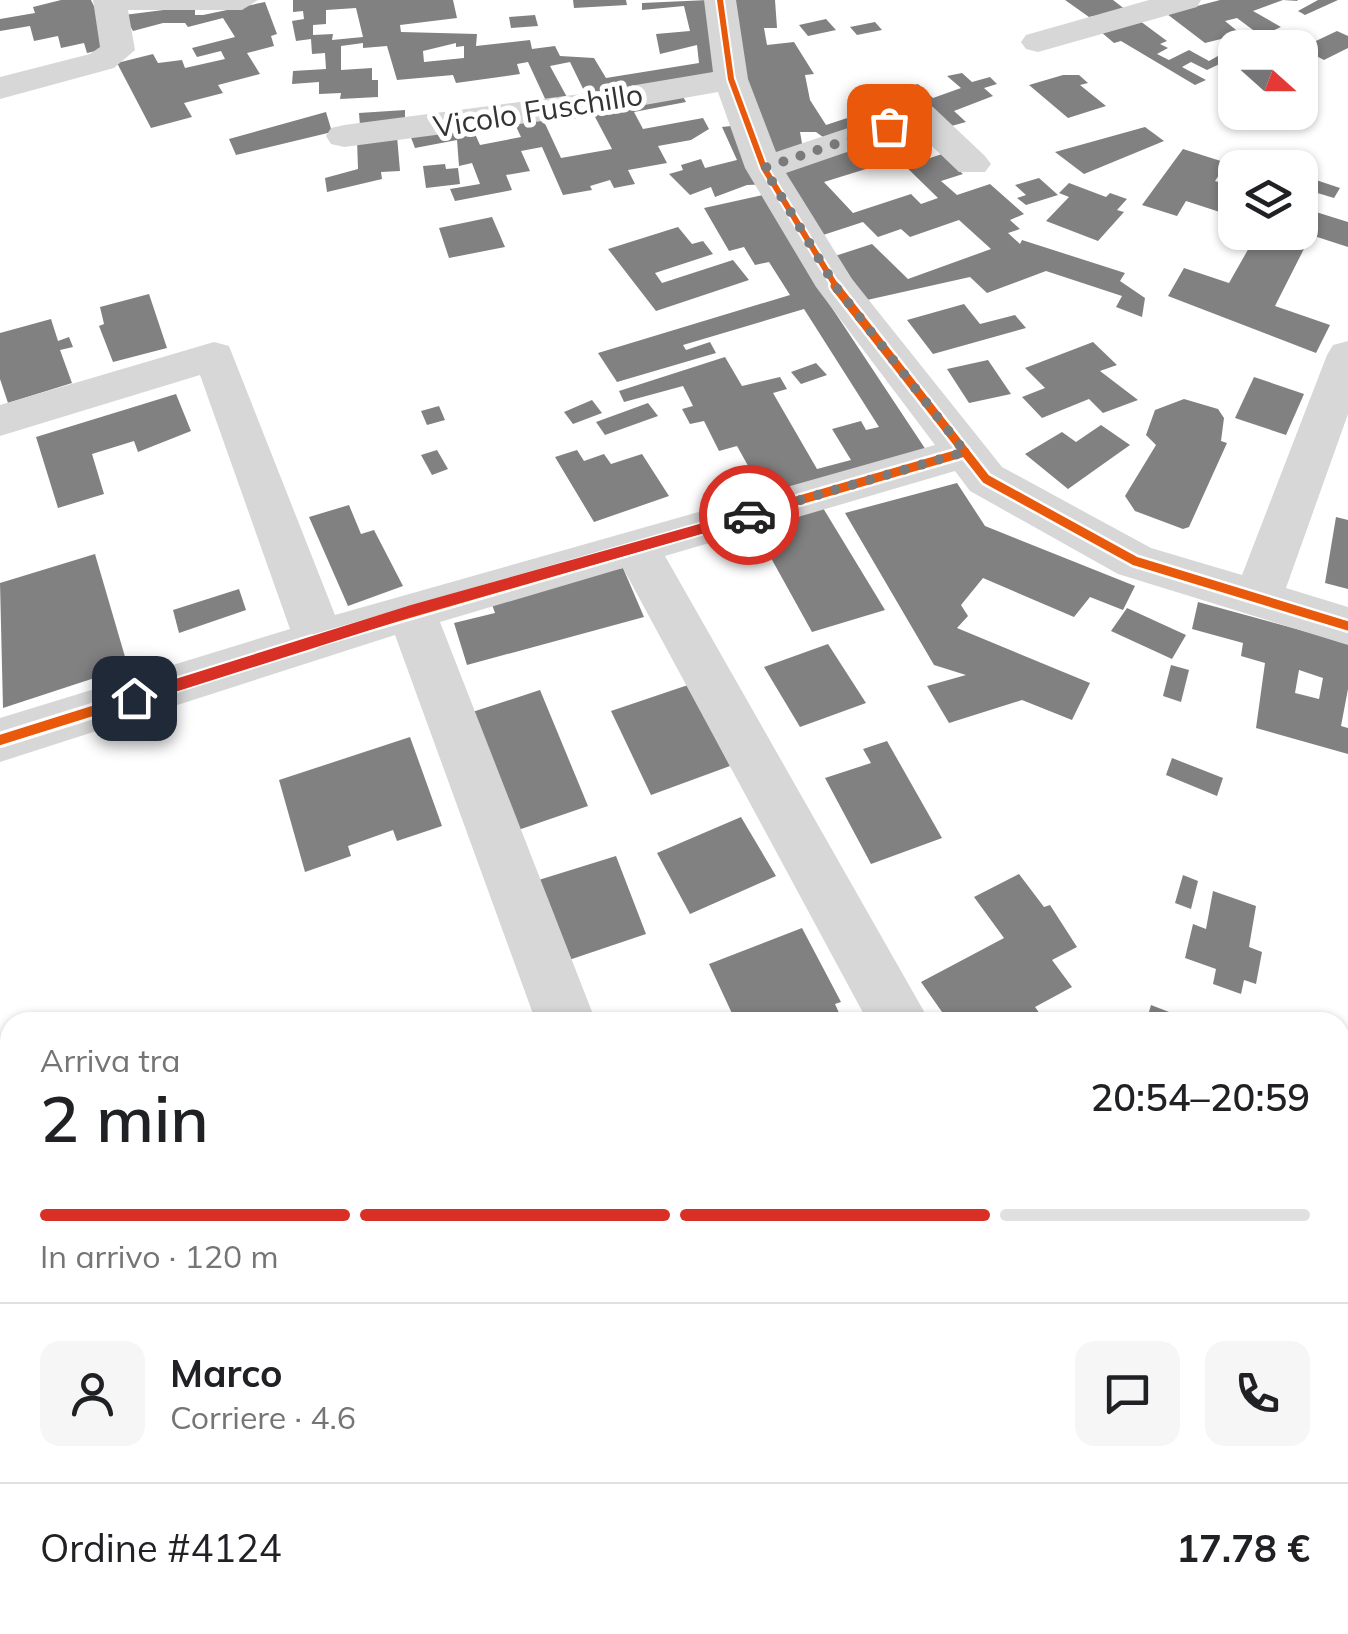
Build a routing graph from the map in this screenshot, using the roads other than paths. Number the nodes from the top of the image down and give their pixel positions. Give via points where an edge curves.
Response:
1 (242, 0) edge
2 (720, 0) edge
3 (1186, 0) edge
4 (110, 1) edge
5 (1038, 42) dead end
6 (731, 79) junction
7 (0, 88) edge
8 (344, 136) dead end
9 (972, 164) dead end
10 (764, 168) junction
11 (1348, 354) edge
12 (0, 421) edge
13 (975, 465) junction
14 (636, 548) junction
15 (1257, 601) junction
16 (411, 611) junction
17 (1348, 626) edge
18 (318, 640) junction
19 (0, 740) edge
20 (562, 1012) edge
21 (894, 1012) edge

1 - 4 street
2 - 6 street
3 - 5 street
4 - 7 street via 118,50 102,61
6 - 8 street, Vicolo Fuschillo
6 - 10 street
9 - 10 street via 920,115
10 - 13 street via 836,287
11 - 15 street
12 - 18 street via 214,356
13 - 14 street
13 - 15 street via 1135,561
14 - 16 street
14 - 21 street
15 - 17 street
16 - 18 street
16 - 20 street
18 - 19 street

